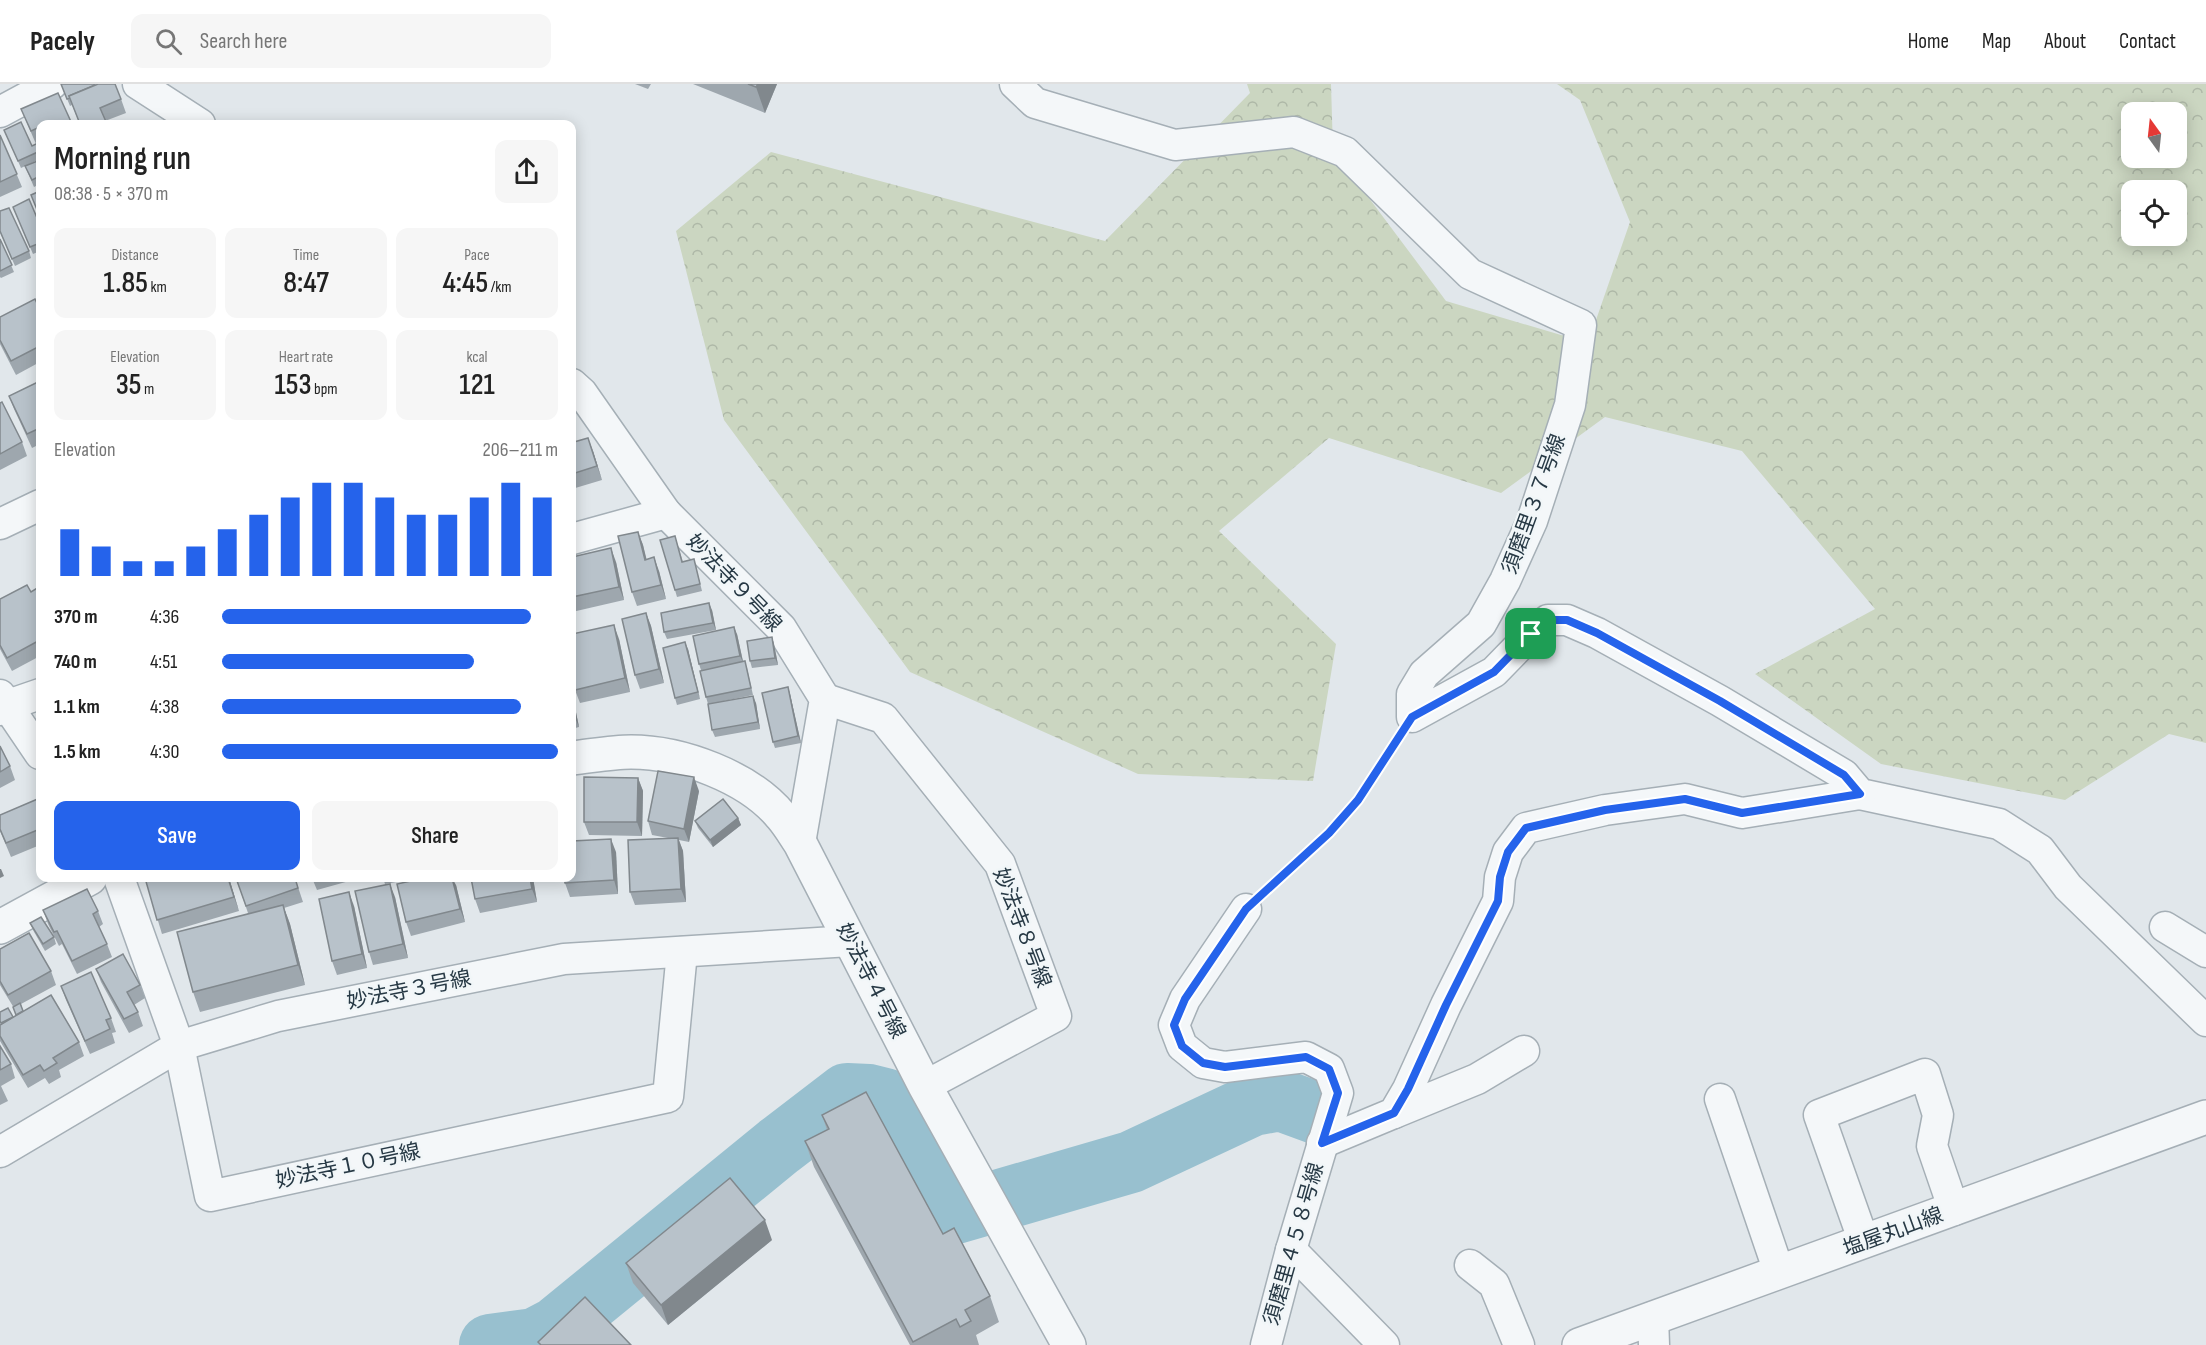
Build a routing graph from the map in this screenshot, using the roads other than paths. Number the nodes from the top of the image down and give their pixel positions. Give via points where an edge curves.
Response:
1 (52, 84) edge
2 (138, 84) edge
3 (1015, 84) edge
4 (0, 112) edge
5 (194, 120) edge
6 (576, 388) edge
7 (36, 507) edge
8 (666, 513) junction
9 (0, 524) edge
10 (576, 538) edge
11 (36, 695) edge
12 (825, 699) junction
13 (3, 703) edge
14 (36, 748) edge
15 (576, 758) edge
16 (1860, 794) junction
17 (800, 843) junction
18 (83, 882) edge
19 (120, 882) edge
20 (1246, 909) road end
21 (0, 927) edge
22 (2165, 927) dead end
23 (850, 940) junction
24 (682, 952) junction
25 (2206, 952) edge
26 (2206, 1021) edge
27 (179, 1046) junction
28 (1524, 1051) dead end
29 (925, 1086) junction
30 (1720, 1099) dead end
31 (1394, 1113) junction
32 (2206, 1117) edge
33 (1322, 1143) junction
34 (0, 1152) edge
35 (1954, 1210) junction
36 (1864, 1242) junction
37 (1291, 1250) junction
38 (1470, 1265) dead end
39 (1779, 1272) junction
40 (1653, 1331) edge
41 (1069, 1345) edge
42 (1266, 1345) edge
43 (1384, 1345) edge
44 (1519, 1345) edge
45 (1579, 1345) edge

1 - 4 street
2 - 5 street
3 - 16 street, 須磨里３７号線 via 1035,103 1175,145 1294,132 1345,152 1470,274 1581,325 1570,405 1532,521 1481,624 1424,674 1412,694 1412,717 1494,672 1548,620 1567,620 1739,712 1844,775
6 - 8 street, 妙法寺９号線
7 - 9 street
8 - 10 street
8 - 12 street, 妙法寺９号線 via 781,628
11 - 13 street
12 - 17 street
12 - 29 street, 妙法寺８号線 via 884,718 1000,864 1056,1016
13 - 14 street
15 - 17 street, 妙法寺４号線 via 632,752 662,755 725,774 780,815
16 - 26 street via 2000,824 2040,850 2068,887
16 - 31 street via 1742,813 1685,799 1605,810 1526,828 1508,852 1498,901
17 - 23 street, 妙法寺４号線
18 - 21 street
19 - 27 street, 妙法寺１０号線
20 - 33 street via 1185,999 1174,1025 1182,1046 1203,1063 1225,1067 1306,1057 1329,1069 1338,1093
22 - 25 street
23 - 24 street, 妙法寺３号線
23 - 29 street, 妙法寺４号線
24 - 27 street, 妙法寺３号線 via 564,959 278,1016
24 - 27 street, 妙法寺１０号線 via 668,1097 210,1196
27 - 34 street, 妙法寺３号線
28 - 31 street via 1478,1079
29 - 41 street, 妙法寺４号線
30 - 39 street
31 - 33 street
32 - 35 street, 塩屋丸山線
33 - 37 street, 須磨里４５８号線
35 - 36 street, 塩屋丸山線
35 - 36 street via 1932,1146 1938,1115 1925,1074 1819,1115
36 - 39 street, 塩屋丸山線
37 - 42 street, 須磨里４５８号線
37 - 43 street
38 - 44 street via 1494,1284
39 - 40 street, 塩屋丸山線
40 - 45 street, 塩屋丸山線

